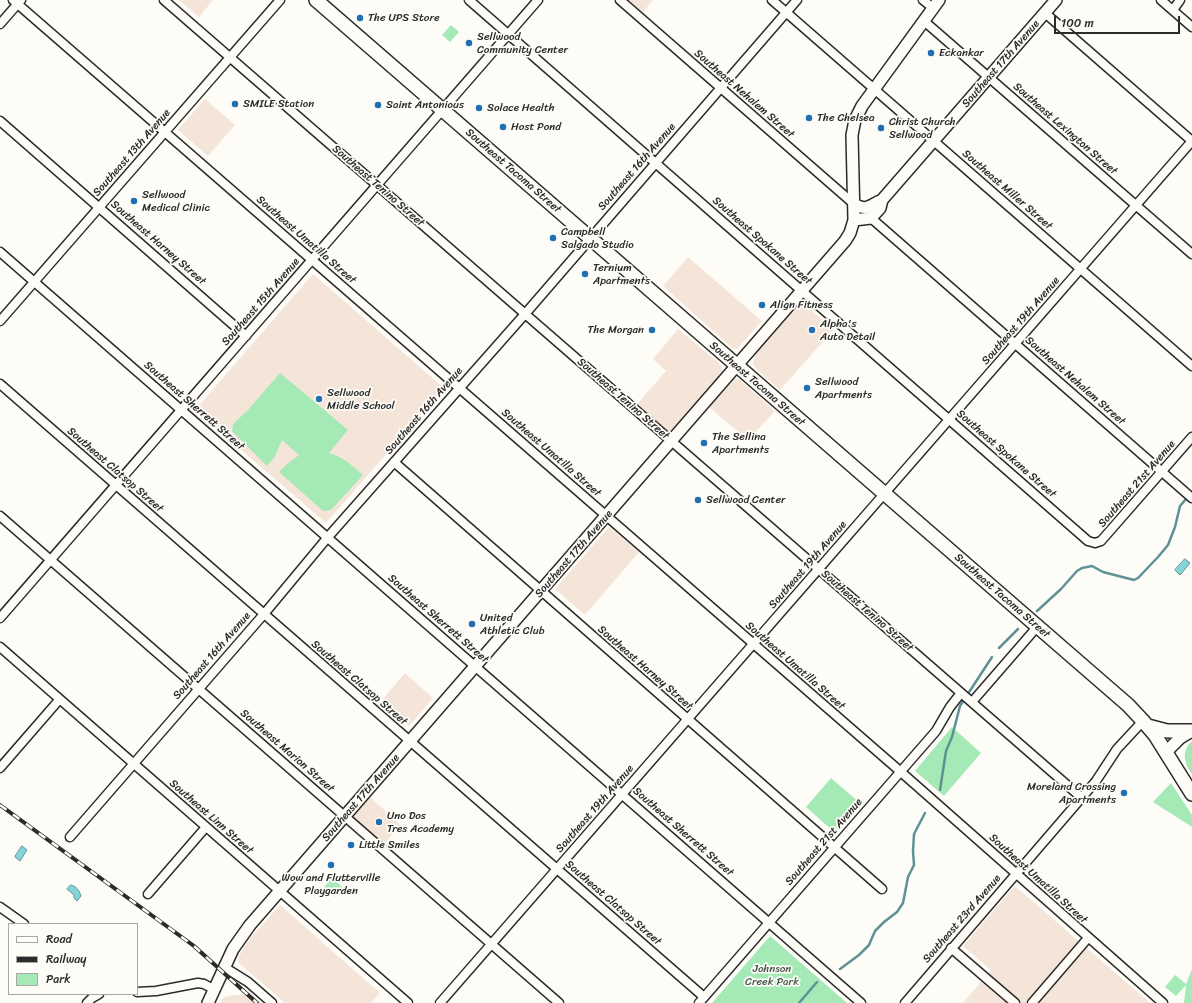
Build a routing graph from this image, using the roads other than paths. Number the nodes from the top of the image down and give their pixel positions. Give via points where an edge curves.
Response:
1 (164, 0) edge
2 (280, 0) edge
3 (316, 0) edge
4 (469, 0) edge
5 (538, 0) edge
6 (620, 0) edge
7 (772, 0) edge
8 (797, 0) edge
9 (923, 0) edge
10 (1056, 0) edge
11 (1162, 0) edge
12 (1180, 0) edge
13 (17, 2) edge
14 (936, 4) edge
15 (1173, 10) junction
16 (786, 12) junction
17 (1046, 13) junction
18 (924, 21) junction
19 (0, 24) edge
20 (1192, 26) edge
21 (508, 34) junction
22 (229, 57) junction
23 (989, 77) junction
24 (721, 88) junction
25 (874, 90) junction
26 (442, 109) junction
27 (0, 121) edge
28 (164, 132) junction
29 (934, 141) junction
30 (1192, 141) edge
31 (655, 163) junction
32 (377, 185) junction
33 (882, 200) junction
34 (854, 204) junction
35 (1136, 205) junction
36 (100, 207) junction
37 (871, 218) junction
38 (854, 220) junction
39 (590, 239) junction
40 (0, 252) edge
41 (1192, 254) edge
42 (311, 260) junction
43 (1080, 269) junction
44 (34, 282) junction
45 (803, 292) junction
46 (525, 314) junction
47 (0, 321) edge
48 (246, 336) junction
49 (1015, 344) junction
50 (1192, 366) edge
51 (737, 367) junction
52 (0, 384) edge
53 (459, 388) junction
54 (182, 410) junction
55 (950, 419) junction
56 (1192, 437) edge
57 (672, 442) junction
58 (394, 462) junction
59 (1162, 472) junction
60 (116, 485) junction
61 (884, 494) junction
62 (1192, 498) edge
63 (0, 516) edge
64 (606, 516) junction
65 (328, 537) junction
66 (1097, 543) joint
67 (51, 560) junction
68 (819, 569) junction
69 (541, 592) junction
70 (264, 614) junction
71 (0, 618) edge
72 (1037, 627) junction
73 (753, 644) junction
74 (0, 647) edge
75 (476, 666) junction
76 (198, 689) junction
77 (961, 693) junction
78 (59, 700) junction
79 (970, 701) junction
80 (687, 719) junction
81 (1145, 723) junction
82 (1191, 732) edge
83 (410, 741) junction
84 (1166, 752) junction
85 (132, 764) junction
86 (0, 768) edge
87 (901, 772) junction
88 (623, 794) junction
89 (1192, 794) edge
90 (1082, 798) junction
91 (345, 817) junction
92 (206, 827) junction
93 (70, 838) dead end
94 (835, 847) junction
95 (557, 870) junction
96 (1016, 874) junction
97 (882, 889) dead end
98 (280, 892) junction
99 (148, 894) dead end
100 (0, 907) edge
101 (770, 922) junction
102 (23, 923) edge
103 (1088, 938) junction
104 (492, 944) junction
105 (952, 948) junction
106 (224, 967) junction
107 (215, 990) junction
108 (138, 992) edge
109 (97, 995) edge
110 (702, 1000) edge
111 (86, 1003) edge
112 (208, 1003) edge
113 (272, 1003) edge
114 (408, 1003) edge
115 (440, 1003) edge
116 (559, 1003) edge
117 (861, 1003) edge
118 (905, 1003) edge
119 (1015, 1003) edge
120 (1032, 1003) edge
121 (1163, 1003) edge

1 - 22 street, Southeast Tenino Street
2 - 22 street, Southeast 13th Avenue
3 - 26 main road, Southeast Tacoma Street
4 - 21 street, Southeast Spokane Street
5 - 21 street, Southeast 15th Avenue
6 - 24 street, Southeast Nehalem Street
7 - 16 street, Southeast Miller Street
8 - 16 street, Southeast 16th Avenue
9 - 14 street
10 - 17 main road, Southeast 17th Avenue
11 - 15 street
12 - 15 street
13 - 19 street
13 - 28 street, Southeast Umatilla Street
14 - 18 main road
15 - 20 street
16 - 24 street, Southeast 16th Avenue
16 - 25 street, Southeast Miller Street
17 - 23 main road, Southeast 17th Avenue
17 - 30 street
18 - 23 street, Southeast Lexington Street
18 - 25 main road
21 - 26 street, Southeast 15th Avenue
21 - 31 street, Southeast Spokane Street
22 - 28 street, Southeast 13th Avenue
22 - 32 street, Southeast Tenino Street
23 - 29 main road, Southeast 17th Avenue
23 - 35 street, Southeast Lexington Street
24 - 31 street, Southeast 16th Avenue
24 - 34 street, Southeast Nehalem Street
25 - 29 street, Southeast Miller Street
25 - 34 main road via 858,113 853,126
26 - 32 street, Southeast 15th Avenue
26 - 39 main road, Southeast Tacoma Street
27 - 36 street, Southeast Harney Street
28 - 36 street, Southeast 13th Avenue
28 - 42 street, Southeast Umatilla Street
29 - 33 main road, Southeast 17th Avenue
29 - 43 street, Southeast Miller Street
30 - 35 street, Southeast 19th Avenue
31 - 39 street, Southeast 16th Avenue
31 - 45 street, Southeast Spokane Street
32 - 42 street, Southeast 15th Avenue
32 - 46 street, Southeast Tenino Street
33 - 34 main road, Southeast 17th Avenue via 868,208
33 - 37 main road, Southeast 17th Avenue via 880,208
34 - 38 main road, Southeast 17th Avenue
35 - 41 street, Southeast Lexington Street
35 - 43 street, Southeast 19th Avenue
36 - 44 street, Southeast 13th Avenue
36 - 48 street, Southeast Harney Street
37 - 38 main road
37 - 49 street, Southeast Nehalem Street
38 - 45 main road, Southeast 17th Avenue via 845,242
39 - 46 street, Southeast 16th Avenue
39 - 51 main road, Southeast Tacoma Street
40 - 44 street, Southeast Sherrett Street
42 - 48 street, Southeast 15th Avenue
42 - 53 street, Southeast Umatilla Street
43 - 49 street, Southeast 19th Avenue
43 - 50 street, Southeast Miller Street
44 - 47 street, Southeast 13th Avenue
44 - 54 street, Southeast Sherrett Street
45 - 51 main road, Southeast 17th Avenue
45 - 55 street, Southeast Spokane Street
46 - 53 street, Southeast 16th Avenue
46 - 57 street, Southeast Tenino Street
48 - 54 street, Southeast 15th Avenue
49 - 55 street, Southeast 19th Avenue
49 - 59 street, Southeast Nehalem Street
51 - 57 main road, Southeast 17th Avenue
51 - 61 main road, Southeast Tacoma Street
52 - 60 street, Southeast Clatsop Street
53 - 58 street, Southeast 16th Avenue
53 - 64 street, Southeast Umatilla Street
54 - 60 street, Southeast 15th Avenue
54 - 65 street, Southeast Sherrett Street
55 - 61 street, Southeast 19th Avenue
55 - 66 street, Southeast Spokane Street via 1088,540
56 - 59 street, Southeast 21st Avenue
57 - 64 main road, Southeast 17th Avenue
57 - 68 street, Southeast Tenino Street
58 - 65 street, Southeast 16th Avenue
58 - 69 street, Southeast Harney Street
59 - 62 street, Southeast Nehalem Street
59 - 66 street, Southeast 21st Avenue
60 - 67 street, Southeast 15th Avenue
60 - 70 street, Southeast Clatsop Street
61 - 68 street, Southeast 19th Avenue
61 - 72 main road, Southeast Tacoma Street
63 - 67 street, Southeast Marion Street
64 - 69 main road, Southeast 17th Avenue
64 - 73 street, Southeast Umatilla Street
65 - 70 street, Southeast 16th Avenue
65 - 75 street, Southeast Sherrett Street
67 - 71 street, Southeast 15th Avenue
67 - 76 street, Southeast Marion Street
68 - 73 street, Southeast 19th Avenue
68 - 77 street, Southeast Tenino Street
69 - 75 main road, Southeast 17th Avenue
69 - 80 street, Southeast Harney Street
70 - 76 street, Southeast 16th Avenue
70 - 83 street, Southeast Clatsop Street
72 - 79 street
72 - 81 main road, Southeast Tacoma Street via 1128,705
73 - 80 street, Southeast 19th Avenue
73 - 87 street, Southeast Umatilla Street
74 - 78 street, Southeast Linn Street
75 - 83 main road, Southeast 17th Avenue
75 - 88 street, Southeast Sherrett Street
76 - 85 street, Southeast 16th Avenue
76 - 91 street, Southeast Marion Street
77 - 79 street, Southeast Tenino Street
77 - 87 street, Southeast 21st Avenue via 936,731
78 - 85 street, Southeast Linn Street
78 - 86 street
79 - 90 street, Southeast Tenino Street
80 - 88 street, Southeast 19th Avenue
80 - 94 street, Southeast Harney Street
81 - 82 main road via 1167,731
81 - 84 main road, Southeast Tacoma Street
81 - 90 street, Southeast 23rd Avenue via 1117,748
82 - 84 main road via 1180,738
83 - 91 main road, Southeast 17th Avenue
83 - 95 street, Southeast Clatsop Street
84 - 89 main road
85 - 92 street, Southeast Linn Street
85 - 93 street, Southeast 16th Avenue
87 - 94 street, Southeast 21st Avenue
87 - 96 street, Southeast Umatilla Street
88 - 95 street, Southeast 19th Avenue
88 - 101 street, Southeast Sherrett Street
90 - 96 street, Southeast 23rd Avenue
91 - 98 main road, Southeast 17th Avenue
91 - 104 street, Southeast Marion Street
92 - 98 street, Southeast Linn Street
92 - 99 street
94 - 97 street, Southeast Harney Street
94 - 101 street, Southeast 21st Avenue
95 - 104 street, Southeast 19th Avenue
95 - 110 street, Southeast Clatsop Street
96 - 103 street, Southeast Umatilla Street
96 - 105 street, Southeast 23rd Avenue
98 - 106 main road, Southeast 17th Avenue via 240,938
98 - 114 street, Southeast Linn Street
100 - 102 street
101 - 110 street, Southeast 21st Avenue
101 - 117 street, Southeast Sherrett Street
103 - 120 street
103 - 121 street, Southeast Umatilla Street
104 - 115 street, Southeast 19th Avenue
104 - 116 street, Southeast Marion Street
105 - 118 street, Southeast 23rd Avenue
105 - 119 street
106 - 107 main road, Southeast 17th Avenue
106 - 113 street via 248,982
107 - 108 street via 198,983
107 - 112 main road, Southeast 17th Avenue
109 - 111 street

